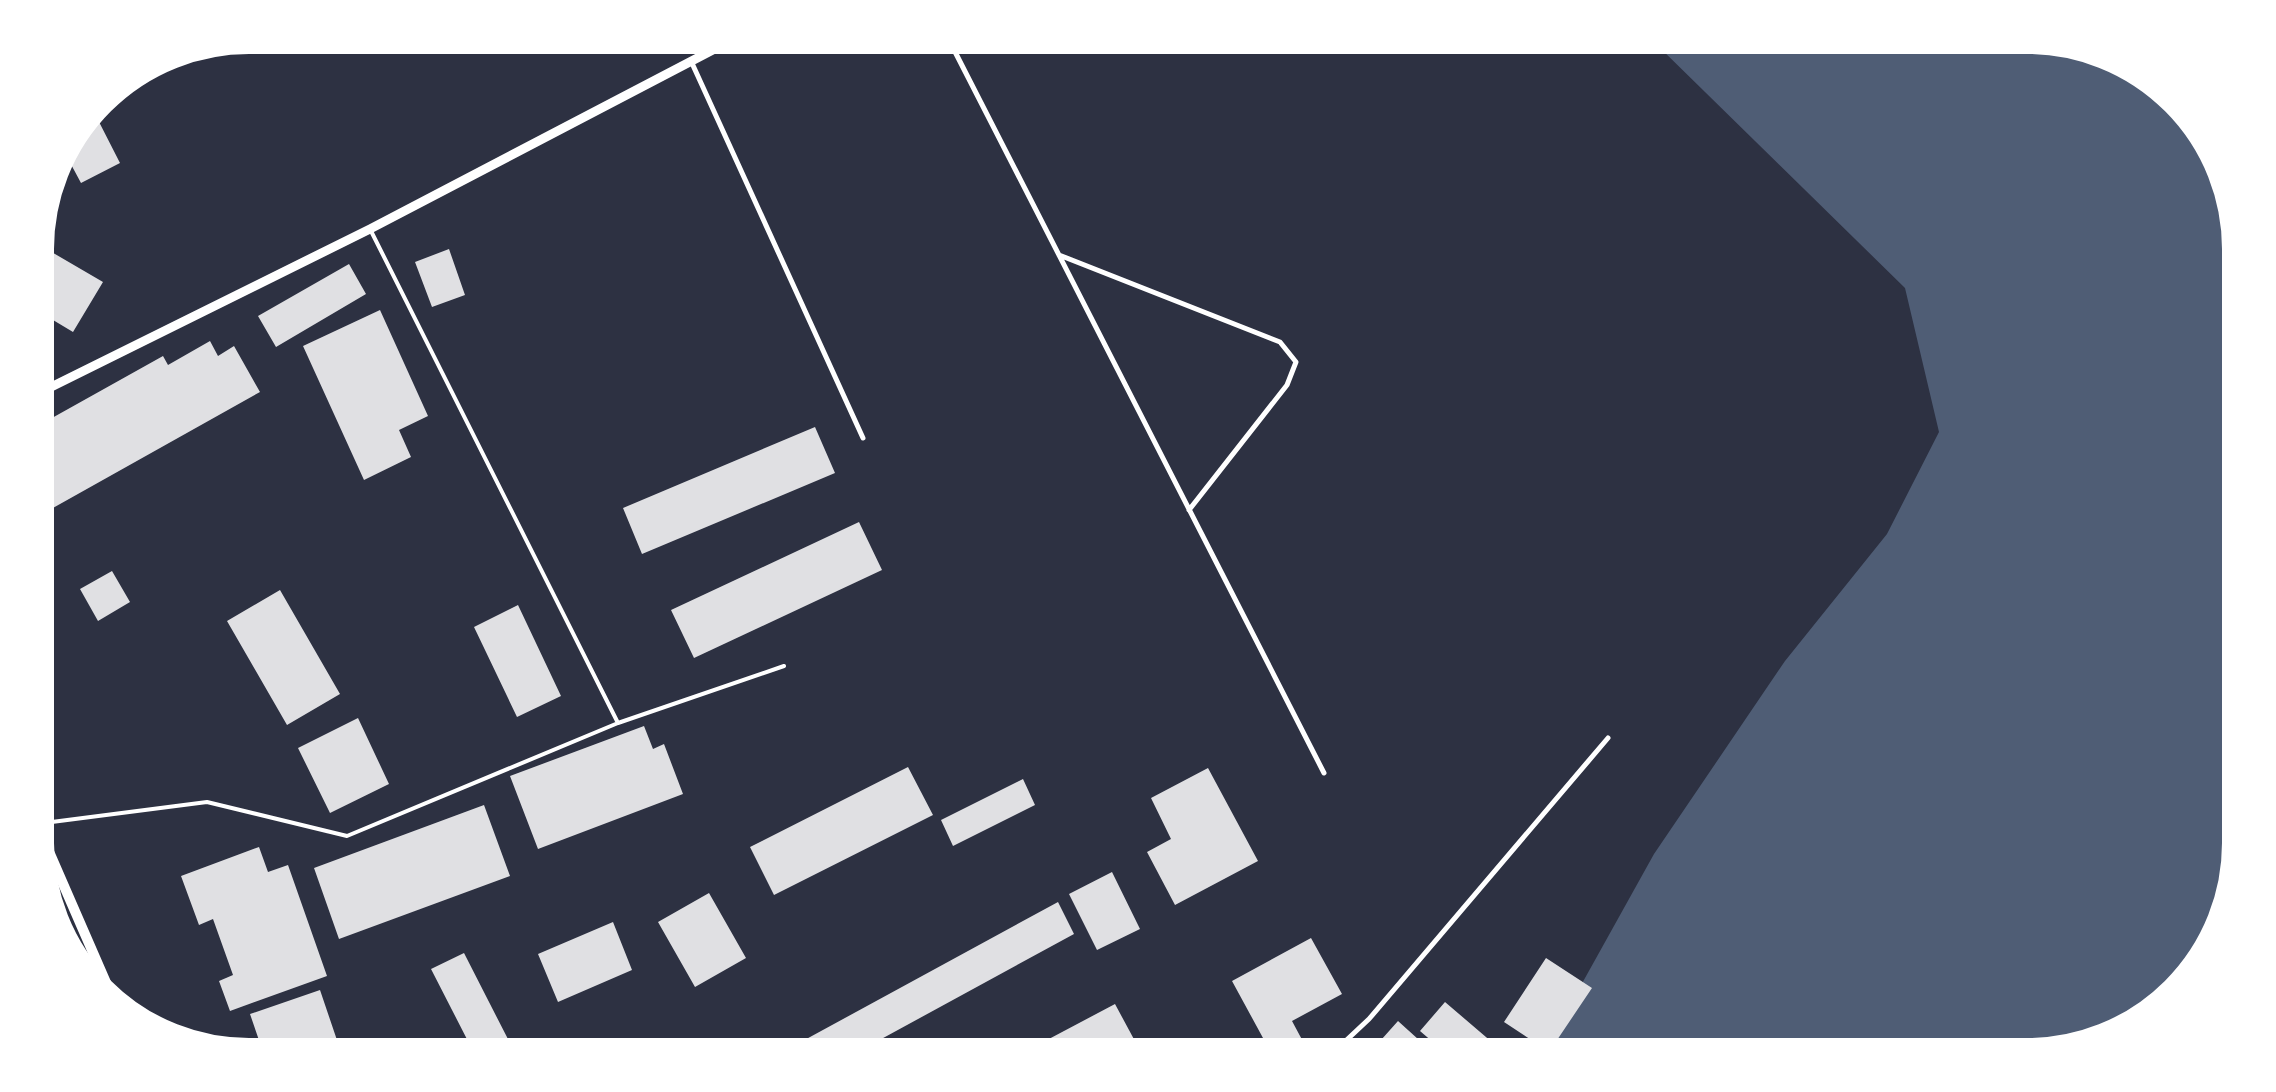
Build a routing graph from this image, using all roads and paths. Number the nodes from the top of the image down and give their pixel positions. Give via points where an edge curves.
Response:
1 (710, 51) edge
2 (955, 51) edge
3 (691, 61) junction
4 (370, 228) junction
5 (1059, 255) junction
6 (51, 387) edge
7 (863, 438) dead end
8 (1190, 510) junction
9 (784, 666) dead end
10 (618, 723) junction
11 (1608, 738) dead end
12 (1324, 774) dead end
13 (51, 821) edge
14 (52, 859) edge
15 (104, 977) edge
16 (1346, 1041) edge

1 - 3 street
2 - 5 street
3 - 4 street
3 - 7 street
4 - 6 street
4 - 10 lane
5 - 8 street
5 - 8 street via 1280,342 1296,362 1287,385
8 - 12 street
9 - 10 lane
10 - 13 lane via 347,836 207,802
11 - 16 street via 1369,1019
14 - 15 main road

